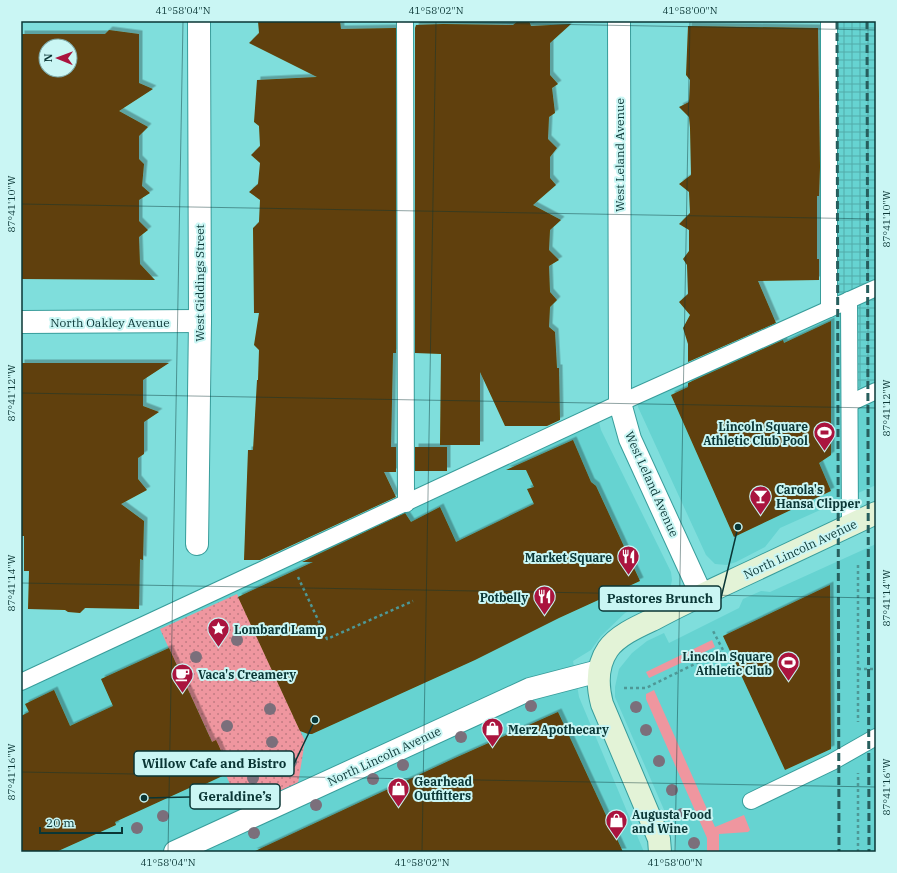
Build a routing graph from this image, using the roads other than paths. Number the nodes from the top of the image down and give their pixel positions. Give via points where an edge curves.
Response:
1 (199, 21) edge
2 (405, 21) edge
3 (619, 21) edge
4 (829, 21) edge
5 (876, 288) edge
6 (849, 300) junction
7 (829, 309) junction
8 (200, 321) junction
9 (21, 322) edge
10 (876, 391) edge
11 (620, 403) junction
12 (850, 403) junction
13 (406, 504) junction
14 (876, 513) edge
15 (850, 525) junction
16 (197, 544) dead end
17 (701, 594) junction
18 (598, 671) junction
19 (21, 682) edge
20 (876, 737) edge
21 (751, 802) dead end
22 (175, 852) edge
23 (660, 852) edge

1 - 8 street, West Giddings Street
2 - 13 lane
3 - 11 street, West Leland Avenue
4 - 7 lane
5 - 6 lane
6 - 7 lane
6 - 12 lane
7 - 11 lane
8 - 9 street, North Oakley Avenue
8 - 16 street, West Giddings Street
10 - 12 lane
11 - 13 lane
11 - 17 street, West Leland Avenue via 630,439
12 - 15 lane
13 - 19 lane
14 - 15 main road, North Lincoln Avenue
15 - 17 main road, North Lincoln Avenue
17 - 18 main road via 634,629 617,641 609,647
18 - 22 street, North Lincoln Avenue via 530,689
18 - 23 main road via 602,704 659,839
20 - 21 lane

